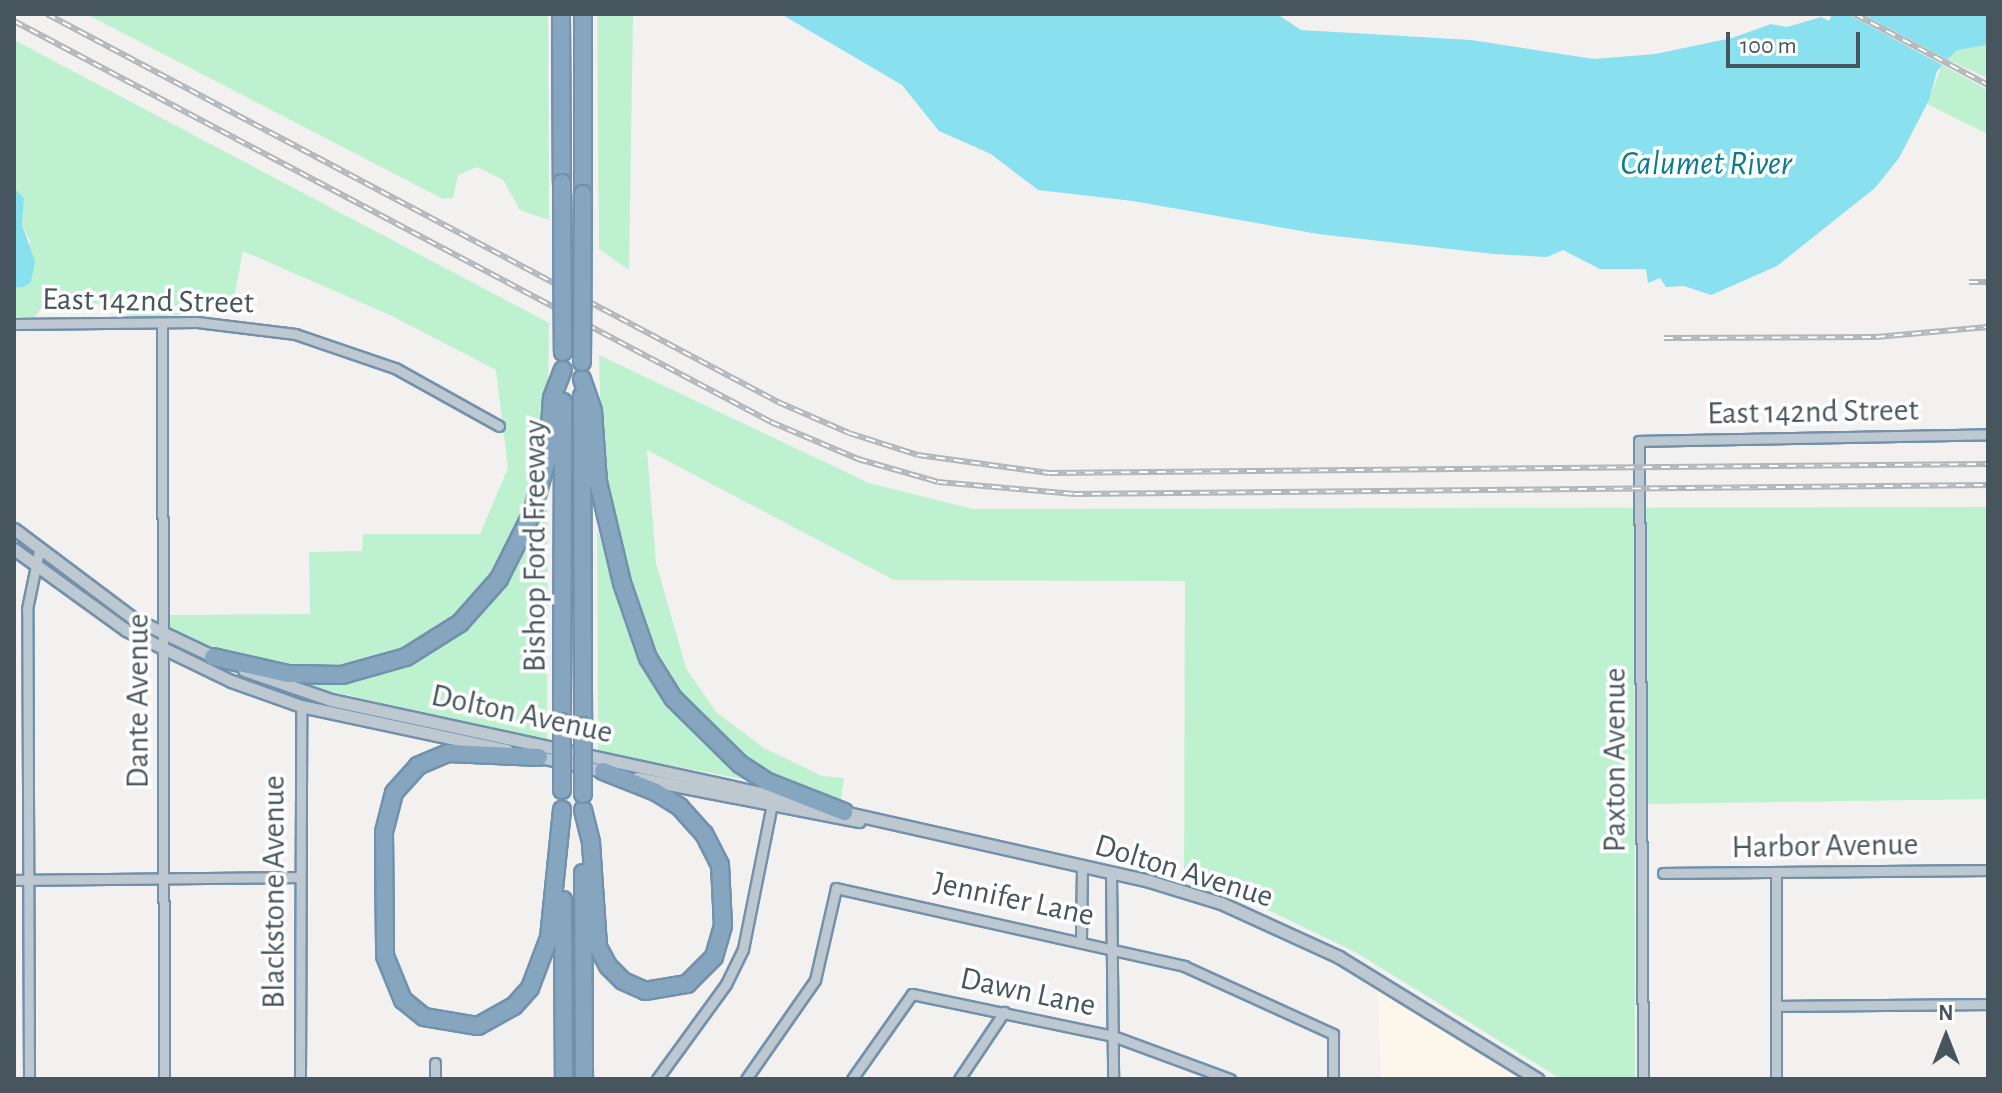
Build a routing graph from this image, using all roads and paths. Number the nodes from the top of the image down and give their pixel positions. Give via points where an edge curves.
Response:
1 (561, 14) edge
2 (583, 14) edge
3 (162, 323) junction
4 (14, 324) edge
5 (563, 370) junction
6 (582, 371) junction
7 (499, 426) dead end
8 (1988, 434) edge
9 (1639, 441) joint
10 (14, 529) edge
11 (14, 549) edge
12 (39, 551) junction
13 (35, 567) junction
14 (14, 609) edge
15 (27, 609) junction
16 (163, 640) junction
17 (213, 657) junction
18 (301, 706) junction
19 (539, 757) junction
20 (603, 771) junction
21 (772, 801) junction
22 (583, 802) junction
23 (562, 810) junction
24 (844, 812) junction
25 (876, 822) junction
26 (1082, 866) junction
27 (1988, 870) edge
28 (1111, 872) junction
29 (1776, 872) junction
30 (1663, 873) dead end
31 (299, 877) junction
32 (164, 878) junction
33 (14, 880) edge
34 (29, 880) junction
35 (1081, 939) junction
36 (1111, 946) junction
37 (1988, 1004) edge
38 (1776, 1006) junction
39 (1004, 1012) junction
40 (1113, 1036) junction
41 (435, 1063) dead end
42 (29, 1079) edge
43 (164, 1079) edge
44 (300, 1079) edge
45 (435, 1079) edge
46 (564, 1079) edge
47 (584, 1079) edge
48 (657, 1079) edge
49 (746, 1079) edge
50 (852, 1079) edge
51 (959, 1079) edge
52 (1113, 1079) edge
53 (1230, 1079) edge
54 (1333, 1079) edge
55 (1537, 1079) edge
56 (1643, 1079) edge
57 (1776, 1079) edge

1 - 5 highway, Bishop Ford Freeway, bridge
2 - 6 highway, Bishop Ford Freeway, bridge
3 - 4 street, East 142nd Street
3 - 7 street, East 142nd Street via 256,327 329,343 423,381
3 - 16 street, Dante Avenue
5 - 17 highway via 552,398 548,456 532,513 499,579 460,623 406,657 342,675 288,674
5 - 23 highway, Bishop Ford Freeway, bridge
6 - 22 highway, Bishop Ford Freeway, bridge
6 - 24 highway via 593,411 598,482 618,569 648,658 673,698 740,764 768,782
8 - 9 street, East 142nd Street
9 - 56 street, Paxton Avenue
10 - 12 street
11 - 13 street
12 - 13 street
12 - 16 street
13 - 15 street
13 - 16 street via 126,630
14 - 15 street
15 - 34 street
16 - 17 street, Dolton Avenue
16 - 18 street, Dolton Avenue via 231,681
16 - 32 street, Dante Avenue
17 - 21 street, Dolton Avenue via 331,700
18 - 19 street, Dolton Avenue
18 - 31 street, Blackstone Avenue
19 - 20 street, Dolton Avenue
19 - 23 highway via 448,753 418,766 394,793 384,832 387,968 403,1000 424,1017 478,1026 514,1006 530,988 549,938
20 - 21 street, Dolton Avenue
20 - 22 highway via 680,807 704,834 720,865 720,936 714,957 687,984 645,991 623,981 608,966 598,947
21 - 24 street, Dolton Avenue
21 - 25 street, Dolton Avenue
21 - 48 street via 743,949 726,984
22 - 47 highway, Bishop Ford Freeway
23 - 46 highway, Bishop Ford Freeway
24 - 25 street, Dolton Avenue
25 - 26 street, Dolton Avenue
26 - 28 street, Dolton Avenue
26 - 35 street
27 - 29 street, Harbor Avenue
28 - 36 street
28 - 55 street, Dolton Avenue via 1221,903 1307,939
29 - 30 street, Harbor Avenue
29 - 38 street
31 - 32 street
31 - 44 street, Blackstone Avenue
32 - 34 street
32 - 43 street, Dante Avenue
33 - 34 street
34 - 42 street
35 - 36 street, Jennifer Lane
35 - 49 street, Jennifer Lane via 836,888 815,980
36 - 40 street
36 - 54 street, Jennifer Lane via 1184,966 1333,1034
37 - 38 street
38 - 57 street
39 - 40 street, Dawn Lane
39 - 50 street, Dawn Lane via 912,994
39 - 51 street
40 - 52 street
40 - 53 street, Dawn Lane
41 - 45 street

